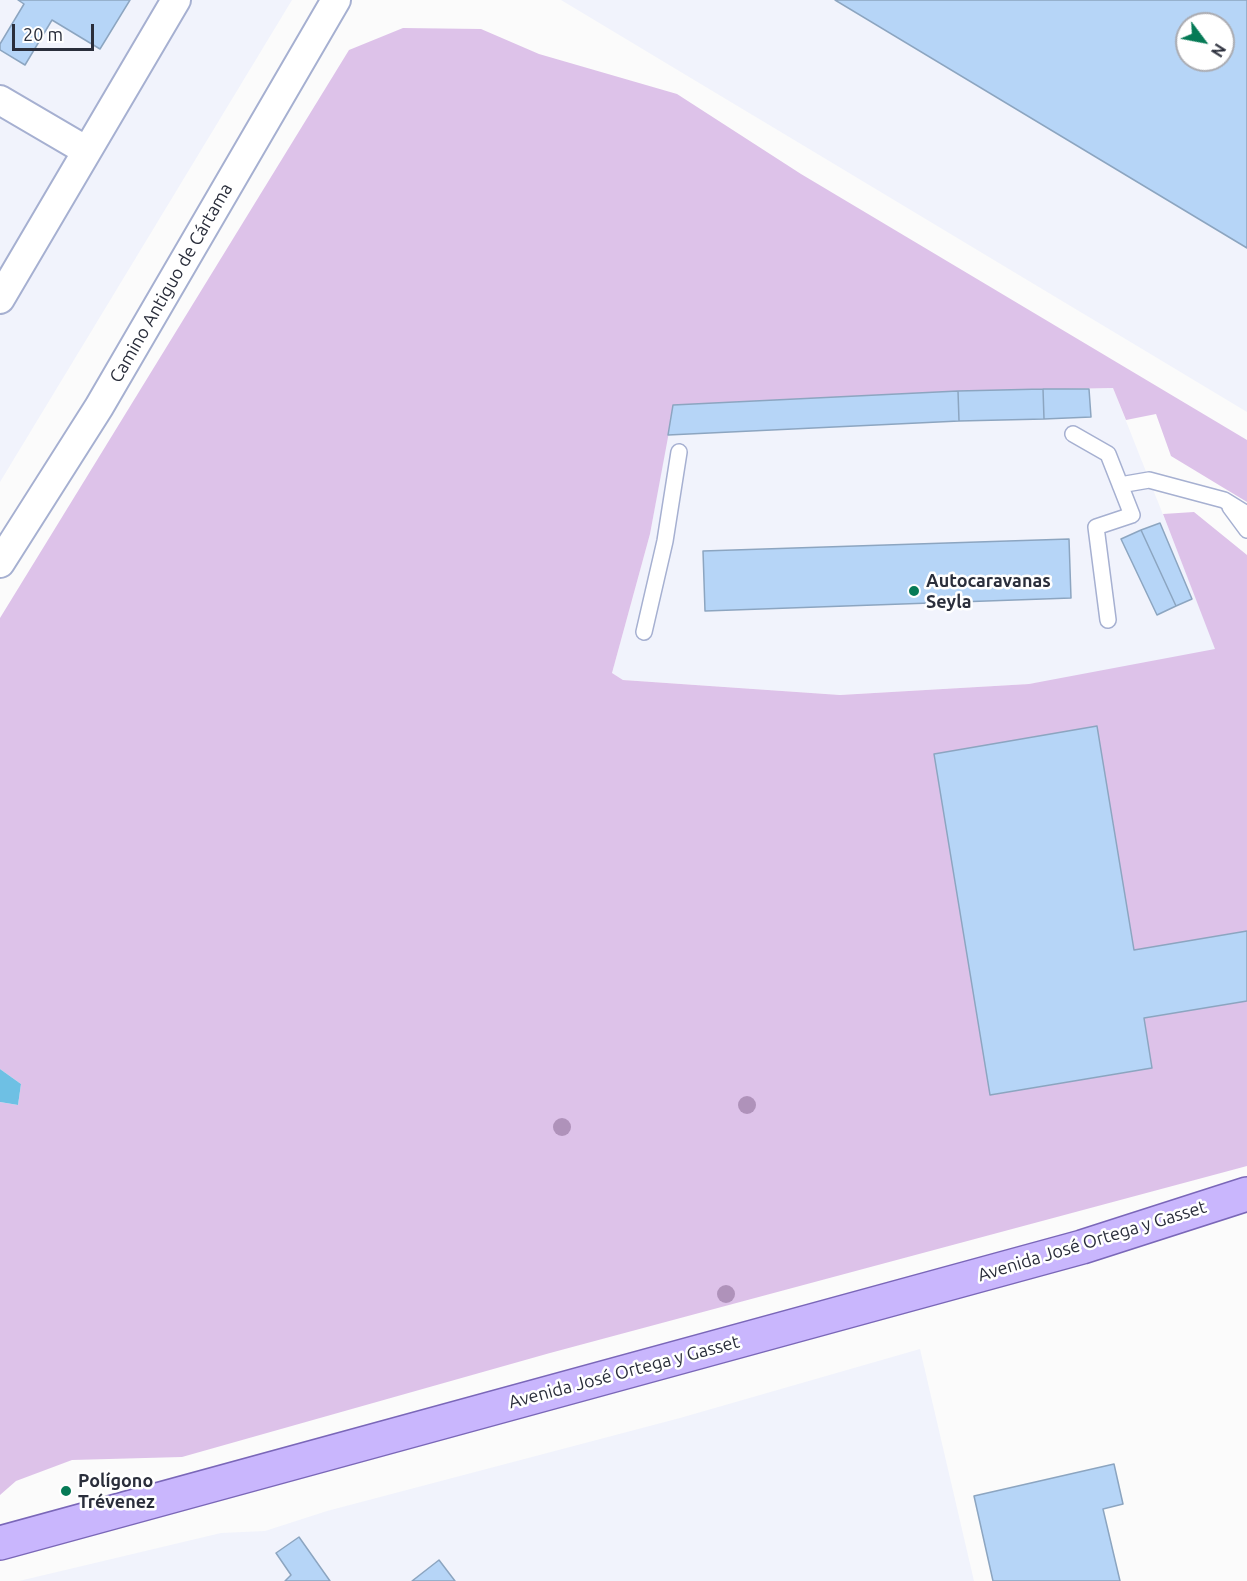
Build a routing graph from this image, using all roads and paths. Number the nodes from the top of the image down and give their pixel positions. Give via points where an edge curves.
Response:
1 (176, 0) edge
2 (336, 0) edge
3 (0, 100) edge
4 (87, 151) junction
5 (0, 299) edge
6 (1073, 434) dead end
7 (679, 452) dead end
8 (1120, 485) junction
9 (1224, 500) junction
10 (1247, 514) edge
11 (1247, 530) edge
12 (0, 562) edge
13 (1108, 620) dead end
14 (644, 632) dead end
15 (1247, 1194) edge
16 (0, 1543) edge

1 - 4 street
2 - 12 street, Camino Antiguo de Cártama via 99,407
3 - 4 street
4 - 5 street
6 - 8 lane via 1108,454
7 - 14 lane via 665,541
8 - 9 lane via 1149,480
8 - 13 lane via 1132,515 1096,526
9 - 10 lane
9 - 11 lane
15 - 16 main road, Avenida José Ortega y Gasset via 1071,1250

